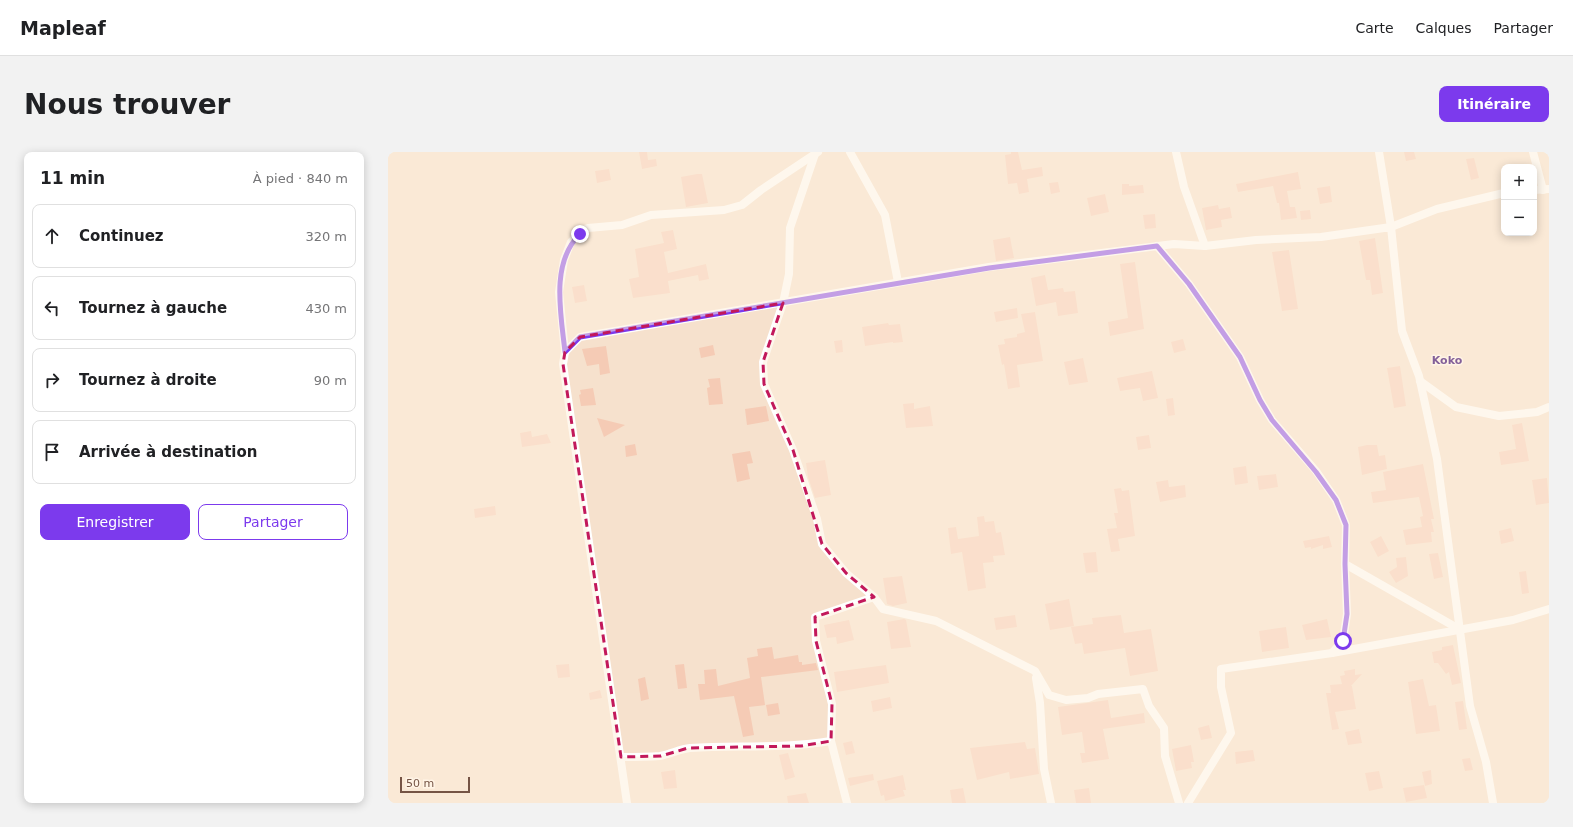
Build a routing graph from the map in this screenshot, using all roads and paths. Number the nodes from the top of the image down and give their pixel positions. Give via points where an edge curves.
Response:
1 (850, 152) edge
2 (1176, 152) edge
3 (1380, 152) edge
4 (1533, 152) edge
5 (817, 153) edge
6 (1546, 189) edge
7 (1501, 195) edge
8 (1391, 227) junction
9 (1157, 246) junction
10 (1205, 246) junction
11 (898, 282) junction
12 (783, 303) junction
13 (565, 352) junction
14 (1420, 381) junction
15 (1549, 407) edge
16 (1345, 564) junction
17 (874, 597) junction
18 (1549, 609) edge
19 (1459, 629) junction
20 (1332, 653) junction
21 (1035, 671) junction
22 (831, 741) junction
23 (620, 757) junction
24 (627, 803) edge
25 (846, 803) edge
26 (1051, 803) edge
27 (1179, 803) edge
28 (1188, 803) edge
29 (1493, 803) edge

1 - 11 street via 885,215
2 - 10 street via 1184,187
3 - 8 street
4 - 6 street
5 - 12 street via 790,228 789,274
5 - 13 street via 742,205 724,210 651,215 622,225 588,228 580,234 571,242 564,260 559,292
7 - 8 street via 1437,209
8 - 10 street via 1321,237 1256,240
8 - 14 street via 1402,331
9 - 10 street
9 - 11 street
9 - 16 street via 1189,284 1240,357 1272,420 1336,500 1346,525
11 - 12 street
12 - 13 street via 580,337
12 - 17 street via 763,362 764,384 793,450 817,520 822,544 846,573
13 - 23 street via 563,364
14 - 15 street via 1456,407 1492,415 1536,412
14 - 19 street via 1437,459
16 - 19 street
16 - 20 street via 1347,614 1343,641
17 - 21 street via 883,609 936,621
17 - 22 street via 815,617 816,641 832,704
18 - 19 street via 1513,620
19 - 20 street
19 - 29 street via 1470,706 1486,762
20 - 28 street via 1221,669 1221,688 1231,733
21 - 26 street via 1040,703 1044,769
21 - 27 street via 1049,695 1066,700 1144,689 1150,706 1164,728 1165,756
22 - 23 street via 794,746 688,748 661,756
22 - 25 street
23 - 24 street

